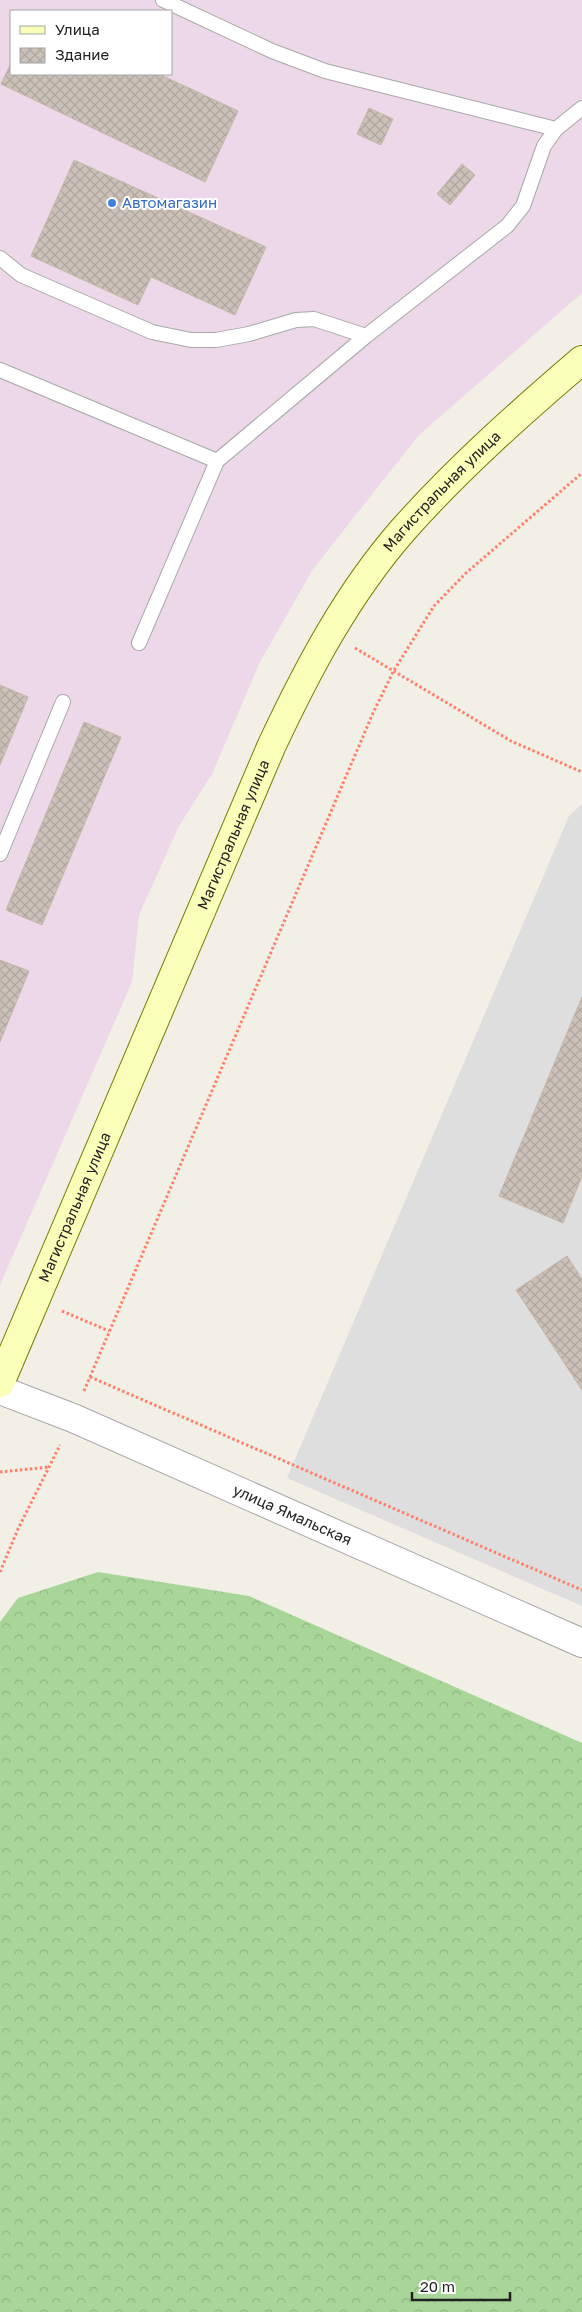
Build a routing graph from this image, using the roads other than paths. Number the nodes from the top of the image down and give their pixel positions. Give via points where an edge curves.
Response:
1 (163, 0) edge
2 (582, 108) edge
3 (556, 129) junction
4 (0, 258) edge
5 (366, 336) junction
6 (582, 360) edge
7 (0, 370) edge
8 (217, 461) junction
9 (140, 643) dead end
10 (63, 702) dead end
11 (0, 854) edge
12 (0, 1383) edge
13 (0, 1390) edge
14 (582, 1643) edge

1 - 3 lane via 272,51 325,71
2 - 3 lane
3 - 5 lane via 544,146 523,206 507,226
4 - 5 lane via 21,275 152,332 191,340 216,340 296,320 314,319
5 - 8 lane
6 - 12 main road, Магистральная улица via 507,424 402,531 330,632 272,747
7 - 8 lane
8 - 9 lane
10 - 11 lane
13 - 14 street, улица Ямальская via 72,1418

